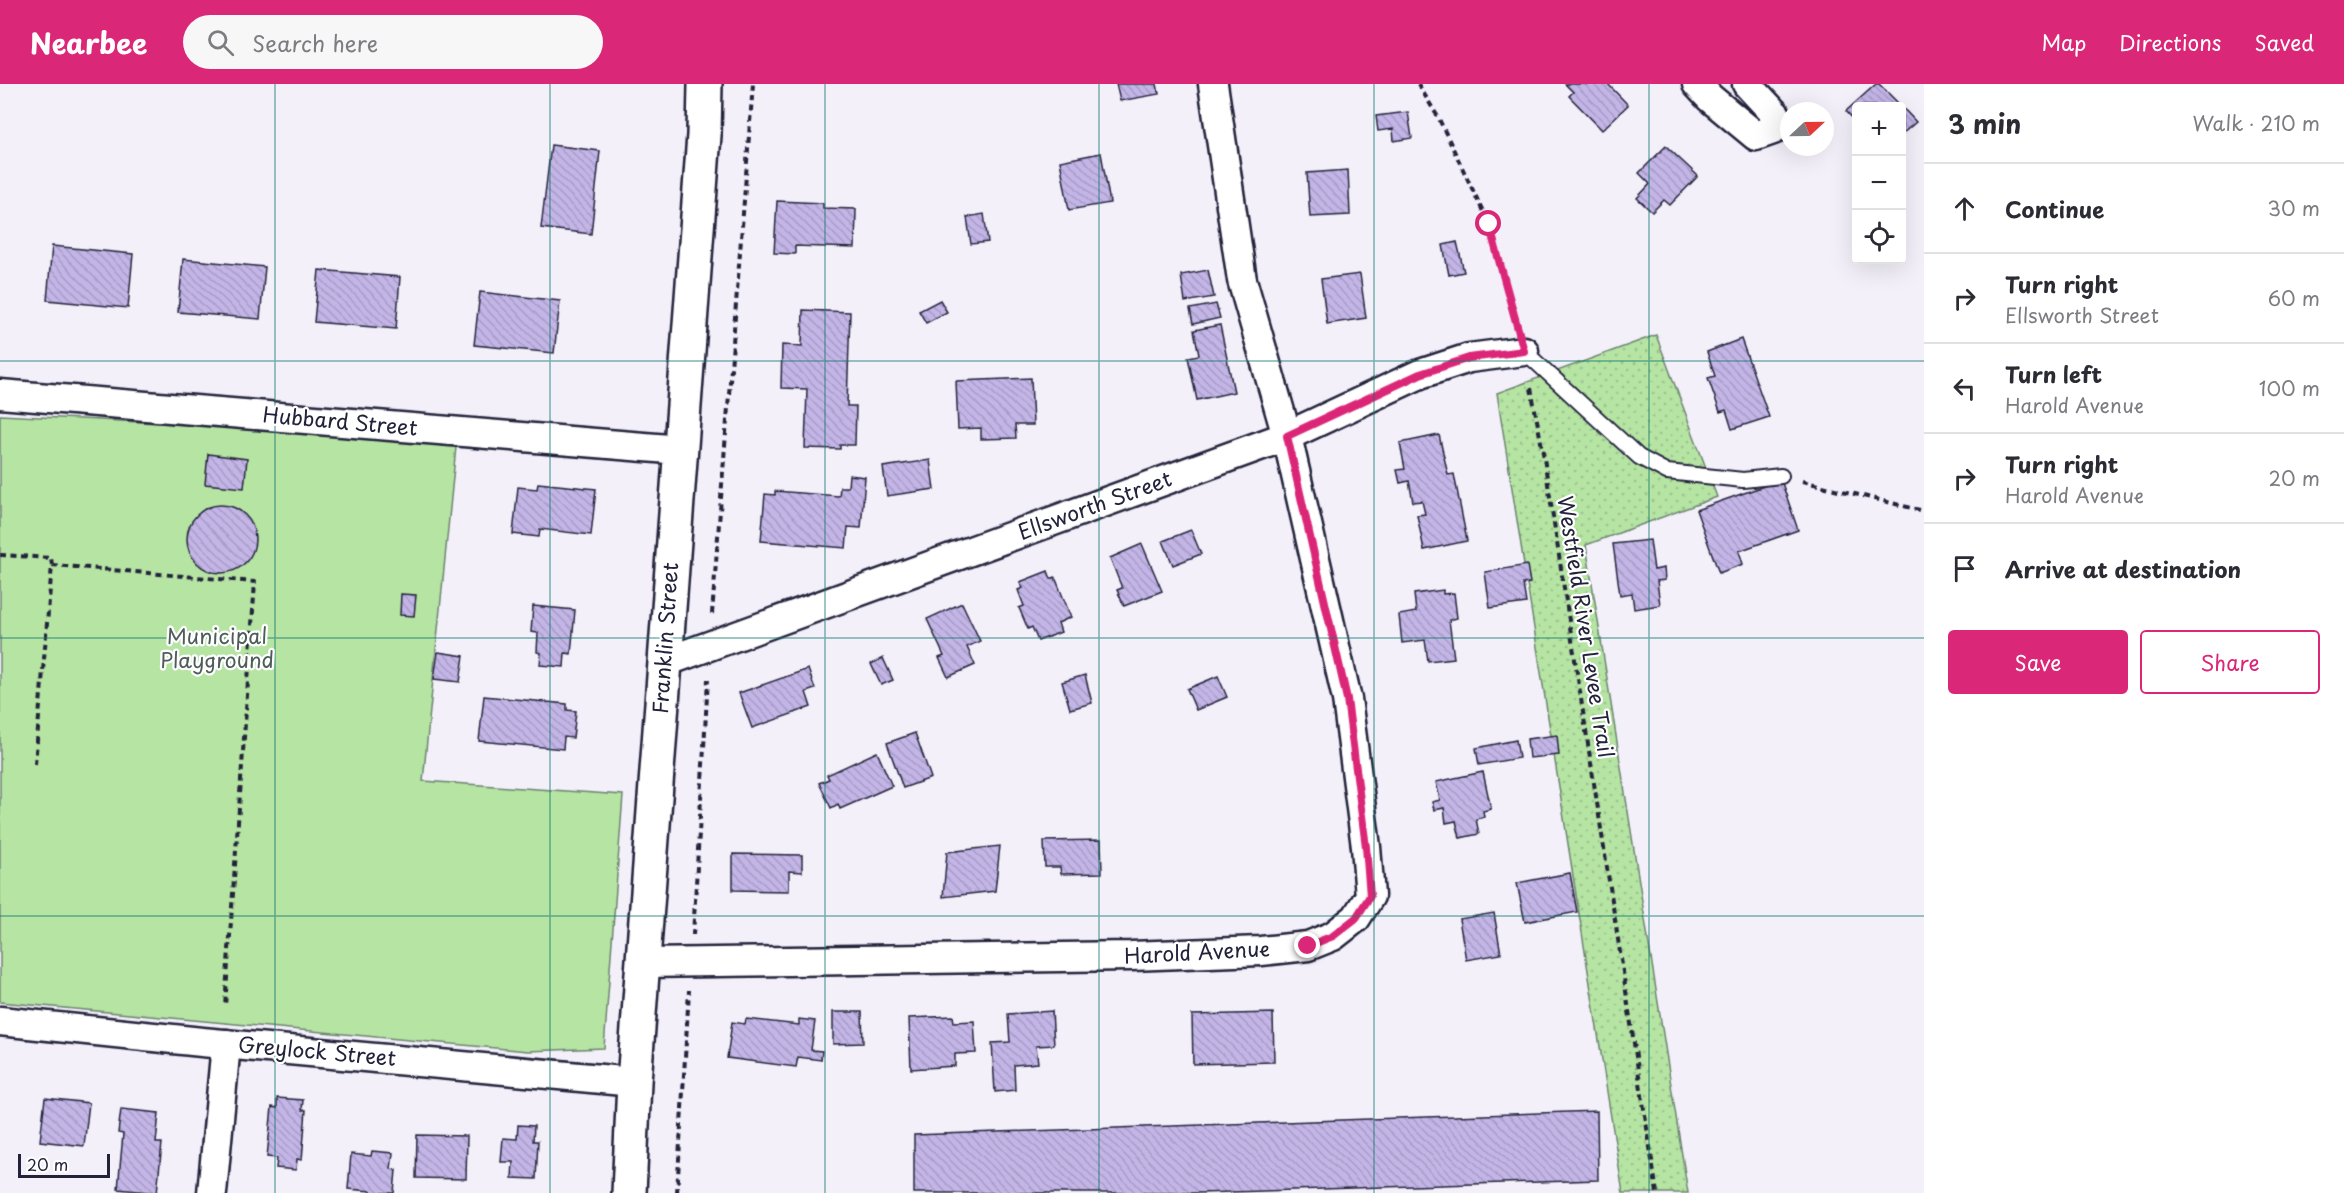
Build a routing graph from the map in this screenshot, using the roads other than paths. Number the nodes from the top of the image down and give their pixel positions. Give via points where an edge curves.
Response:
1 (705, 84) edge
2 (1213, 84) edge
3 (1697, 84) edge
4 (1747, 84) edge
5 (1524, 351) joint
6 (0, 394) edge
7 (1287, 436) junction
8 (681, 450) junction
9 (1780, 476) road end
10 (664, 662) junction
11 (643, 963) junction
12 (0, 1021) edge
13 (226, 1044) junction
14 (634, 1082) junction
15 (212, 1193) edge
16 (629, 1193) edge

1 - 8 main road, Franklin Street
2 - 7 street, Harold Avenue via 1242,280
3 - 4 street via 1756,136 1773,130 1776,115
5 - 7 street, Ellsworth Street via 1469,358 1420,374
5 - 9 lane via 1639,457 1667,472 1743,480
6 - 8 street, Hubbard Street
7 - 10 street, Ellsworth Street
7 - 11 street, Harold Avenue via 1347,699 1370,896 1356,918 1333,936 1308,946 1261,951
8 - 10 main road, Franklin Street
10 - 11 main road, Franklin Street
11 - 14 main road, Franklin Street
12 - 13 street, Greylock Street
13 - 14 street, Greylock Street
13 - 15 street
14 - 16 main road, Franklin Street

